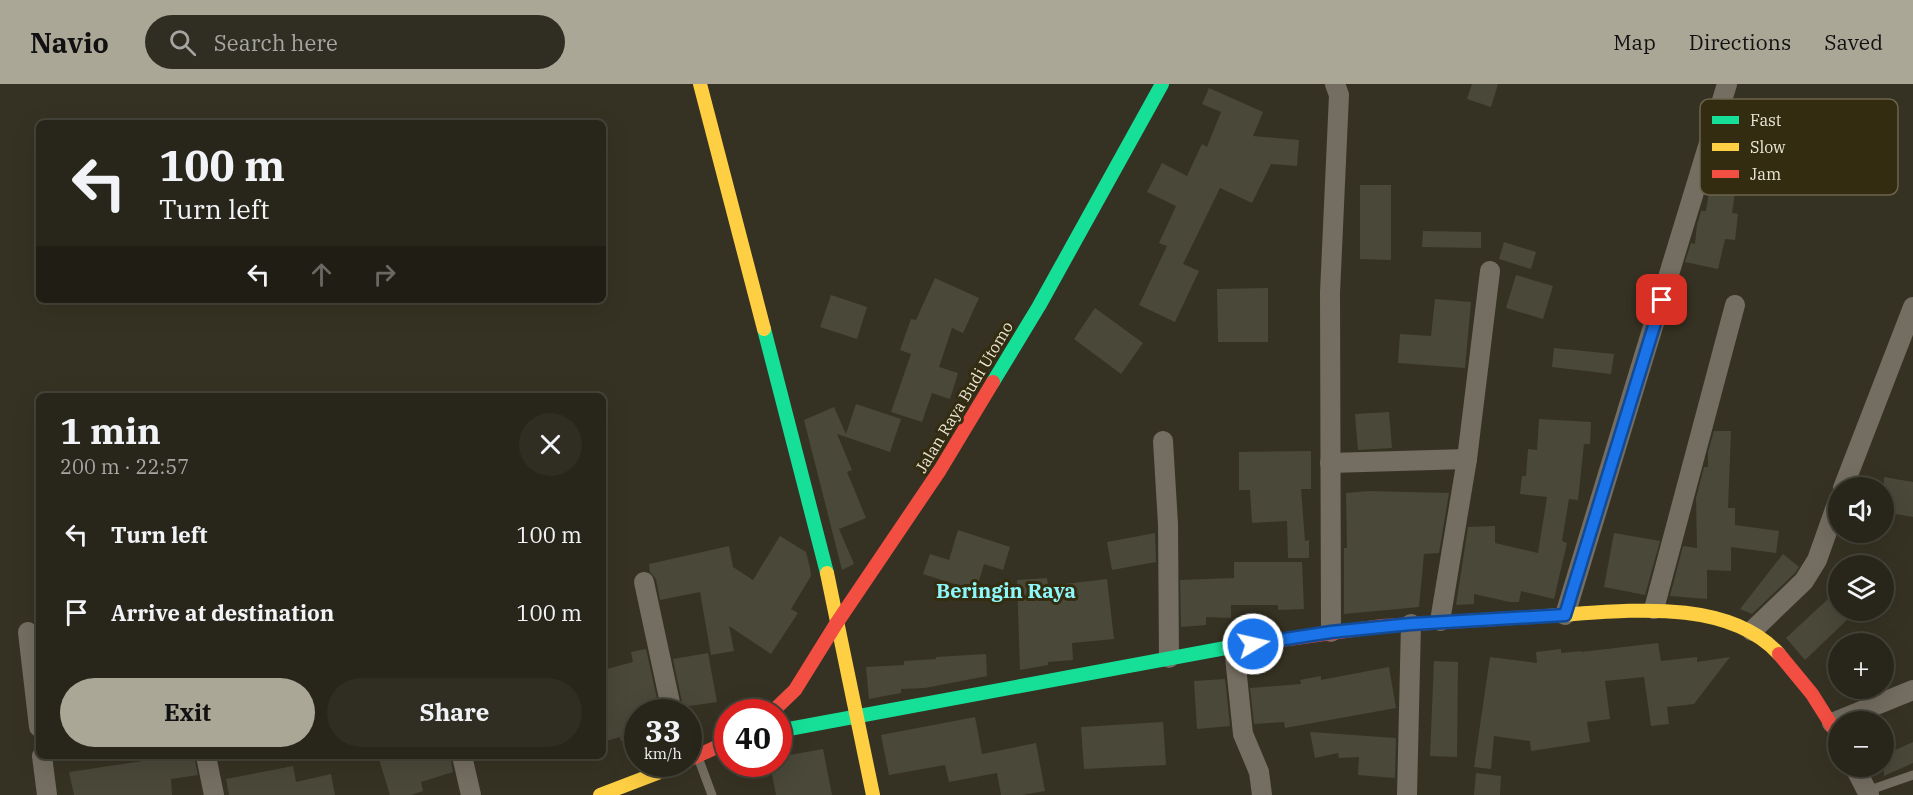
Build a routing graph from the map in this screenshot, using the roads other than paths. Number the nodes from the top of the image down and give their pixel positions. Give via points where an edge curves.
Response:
1 (700, 84) edge
2 (1162, 84) edge
3 (1335, 84) edge
4 (1727, 84) edge
5 (1722, 99) edge
6 (1700, 172) edge
7 (1490, 271) dead end
8 (1735, 305) dead end
9 (1913, 307) edge
10 (1163, 441) dead end
11 (1467, 459) junction
12 (1330, 463) junction
13 (1847, 477) edge
14 (1828, 528) edge
15 (644, 582) dead end
16 (1654, 609) junction
17 (1565, 615) junction
18 (1440, 621) junction
19 (836, 624) junction
20 (1411, 624) junction
21 (1752, 631) junction
22 (28, 632) dead end
23 (1331, 632) junction
24 (1234, 647) junction
25 (1169, 658) junction
26 (1913, 690) edge
27 (669, 699) edge
28 (786, 699) edge
29 (36, 701) edge
30 (1872, 711) edge
31 (857, 718) junction
32 (1828, 720) edge
33 (792, 729) edge
34 (42, 759) edge
35 (207, 759) edge
36 (463, 759) edge
37 (1913, 775) edge
38 (702, 776) edge
39 (647, 777) edge
40 (1860, 777) edge
41 (1868, 793) edge
42 (47, 795) edge
43 (214, 795) edge
44 (471, 795) edge
45 (600, 795) edge
46 (712, 795) edge
47 (873, 795) edge
48 (1262, 795) edge
49 (1407, 795) edge

1 - 19 main road via 825,564
2 - 19 main road, Jalan Raya Budi Utomo via 1038,306 940,470
3 - 12 street via 1339,96 1330,293
4 - 5 street
6 - 17 street
7 - 11 street
8 - 16 street
9 - 13 street
10 - 25 street
11 - 12 street
11 - 18 street
12 - 23 street
14 - 21 street via 1804,581
15 - 27 street
16 - 17 main road
16 - 21 main road via 1711,617
17 - 18 main road
18 - 20 main road
19 - 28 main road, Jalan Raya Budi Utomo
19 - 31 main road
20 - 23 main road
20 - 49 street
21 - 32 main road via 1778,651
22 - 29 street
23 - 24 main road
24 - 25 main road
24 - 48 street via 1243,734 1258,772
25 - 31 main road
26 - 30 street
31 - 33 main road
31 - 47 main road
34 - 42 street
35 - 43 street
36 - 44 street
37 - 41 lane
38 - 46 lane
39 - 45 main road
40 - 41 street

